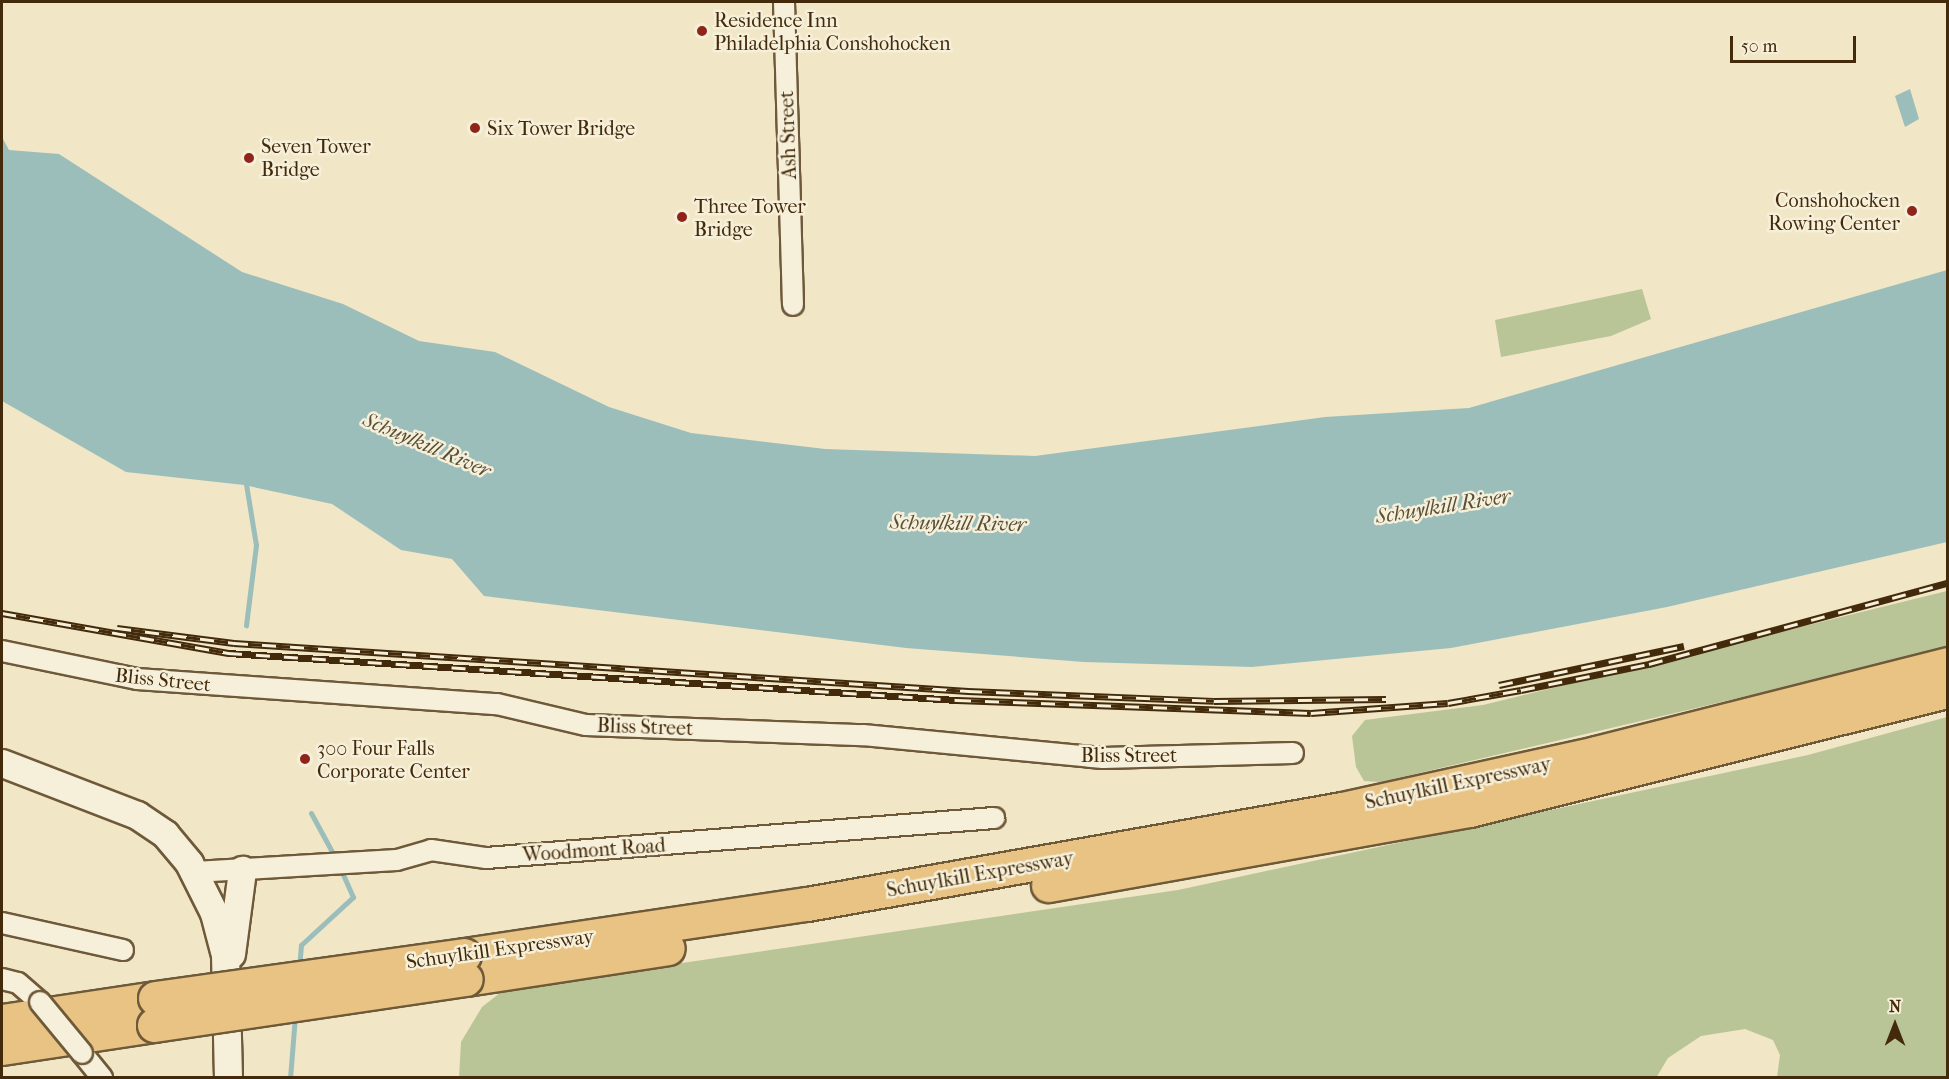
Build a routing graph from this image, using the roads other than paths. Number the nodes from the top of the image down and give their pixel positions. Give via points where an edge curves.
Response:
1 (784, 2) edge
2 (793, 305) dead end
3 (2, 651) edge
4 (1947, 664) edge
5 (1947, 691) edge
6 (1293, 753) dead end
7 (2, 764) edge
8 (994, 818) dead end
9 (242, 870) junction
10 (195, 872) junction
11 (2, 923) edge
12 (123, 950) dead end
13 (465, 967) junction
14 (228, 976) junction
15 (2, 979) edge
16 (155, 1012) junction
17 (2, 1021) edge
18 (2, 1048) edge
19 (102, 1077) edge
20 (228, 1077) edge

1 - 2 street, Ash Street
3 - 6 street, Bliss Street via 137,680 497,704 586,725 863,735 1103,758
4 - 13 highway, Schuylkill Expressway via 1596,753 1342,808
5 - 13 highway, Schuylkill Expressway via 1469,810 818,925
7 - 10 main road via 147,820
8 - 9 street, Woodmont Road via 486,858 431,850 374,861
9 - 10 street, Woodmont Road
9 - 14 main road
10 - 14 main road via 214,913
11 - 12 street
13 - 16 highway, Schuylkill Expressway, bridge
14 - 20 main road
15 - 19 street, bridge via 18,983 40,1002
16 - 17 highway, Schuylkill Expressway
16 - 18 highway, Schuylkill Expressway

